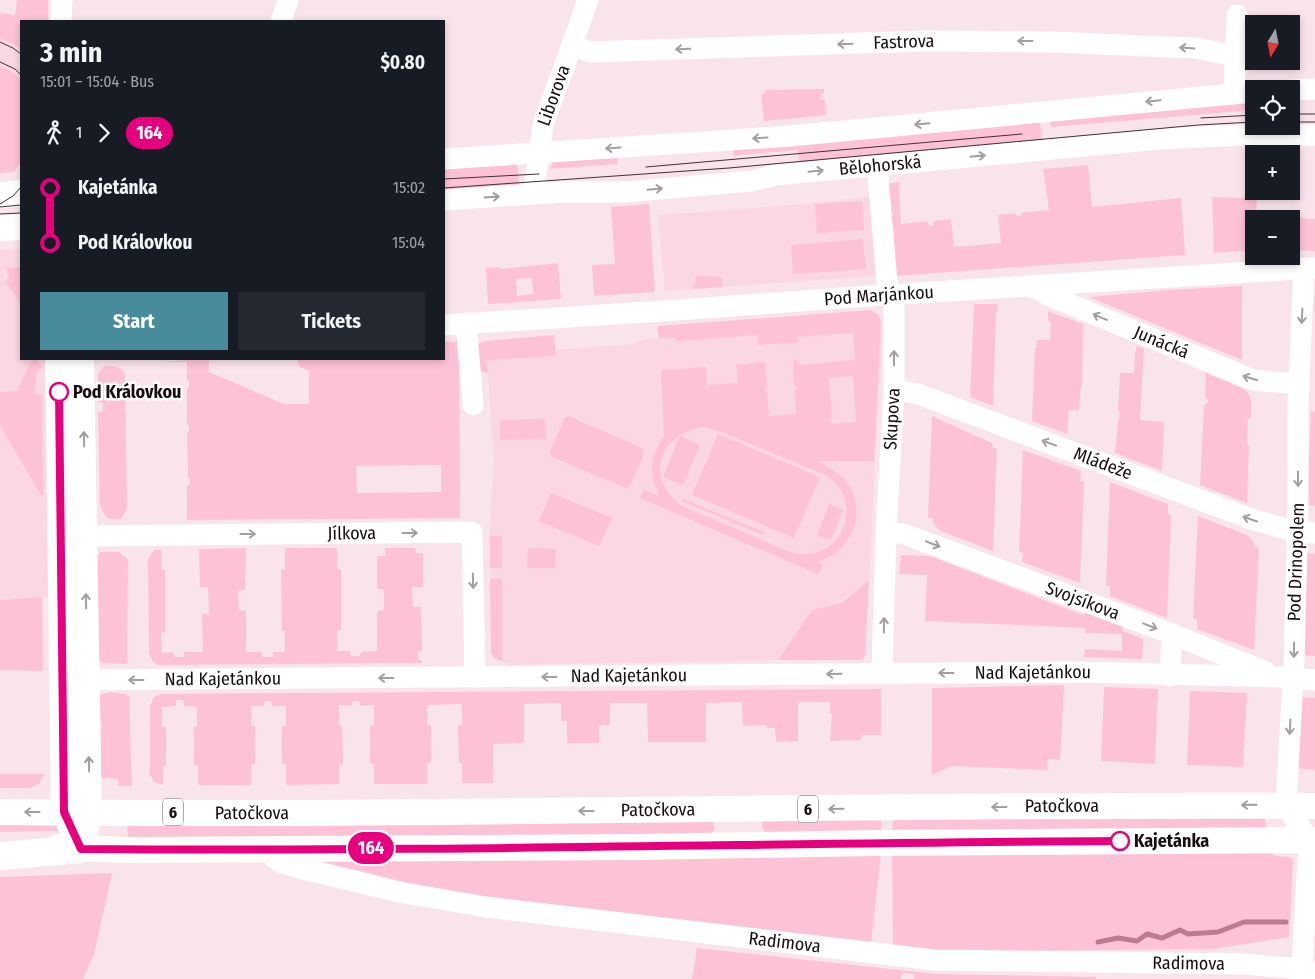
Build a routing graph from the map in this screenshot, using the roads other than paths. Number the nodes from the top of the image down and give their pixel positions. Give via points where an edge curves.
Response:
1 (62, 0) edge
2 (288, 0) edge
3 (588, 0) edge
4 (1237, 15) dead end
5 (62, 20) edge
6 (281, 20) edge
7 (573, 46) junction
8 (1236, 56) junction
9 (1315, 89) edge
10 (1300, 90) edge
11 (1244, 92) edge
12 (1315, 135) edge
13 (538, 153) junction
14 (445, 159) edge
15 (877, 165) junction
16 (20, 193) edge
17 (536, 194) junction
18 (0, 195) edge
19 (445, 200) edge
20 (20, 227) edge
21 (0, 228) edge
22 (1310, 268) edge
23 (1029, 286) junction
24 (891, 294) junction
25 (466, 323) junction
26 (445, 324) edge
27 (58, 360) edge
28 (81, 360) edge
29 (1298, 384) junction
30 (894, 390) junction
31 (473, 405) dead end
32 (886, 532) junction
33 (1306, 532) edge
34 (73, 533) junction
35 (1172, 634) junction
36 (882, 674) junction
37 (1170, 676) junction
38 (475, 677) junction
39 (1285, 678) junction
40 (75, 680) junction
41 (1315, 680) edge
42 (1286, 806) junction
43 (1315, 806) edge
44 (704, 810) junction
45 (767, 810) junction
46 (0, 812) edge
47 (77, 812) junction
48 (1313, 838) edge
49 (0, 842) edge
50 (766, 845) junction
51 (713, 846) junction
52 (81, 849) junction
53 (0, 856) edge
54 (274, 858) dead end
55 (1309, 971) edge

1 - 5 street
2 - 6 street
3 - 7 street, Liborova
4 - 8 street
8 -> 7 street, Fastrova via 1194,48 1050,42 925,41 591,52
7 - 13 street, Liborova via 543,125
8 - 11 street
9 - 10 street
11 -> 13 street, Bělohorská via 790,136
15 -> 12 street, Bělohorská via 1161,139
13 - 14 street, Bělohorská
13 - 17 street, Liborova
17 -> 15 street, Bělohorská via 625,192 752,181 776,175
15 - 24 street, Skupova via 887,282
16 - 18 main road
19 -> 17 street, Bělohorská
20 - 21 main road
22 - 23 street, Pod Marjánkou
22 -> 29 street, Pod Drinopolem
23 - 24 street, Pod Marjánkou
29 -> 23 street, Junácká via 1253,380
24 - 25 street, Pod Marjánkou
30 -> 24 street, Skupova via 894,306
25 - 26 street, Pod Marjánkou
25 - 31 street
27 - 34 main road
34 -> 28 main road
29 -> 33 street, Pod Drinopolem
30 - 32 street, Skupova
33 -> 30 street, Mládeže via 1254,520 918,394
32 -> 35 street, Svojsíkova via 904,534
36 -> 32 street, Skupova
33 -> 39 street, Pod Drinopolem
34 -> 38 street, Jílkova via 472,532
34 - 40 main road
35 - 37 street
35 - 39 street, Svojsíkova
37 -> 36 street, Nad Kajetánkou via 1077,672
36 -> 38 street, Nad Kajetánkou
37 - 39 street, Nad Kajetánkou
38 -> 40 street, Nad Kajetánkou
39 - 41 street, Nad Kajetánkou
39 -> 42 street, Pod Drinopolem
40 - 47 main road
42 - 43 main road, Patočkova / 6
42 -> 45 main road, Patočkova / 6
42 - 48 street
44 - 45 main road, Patočkova / 6
44 -> 47 main road, Patočkova / 6
44 - 51 main road via 726,823 726,832
45 - 50 main road via 753,815 748,822 748,831
47 -> 46 main road, Patočkova / 6
47 - 52 main road
48 - 50 main road, Patočkova / 6
48 - 55 street, Radimova
49 - 52 main road, Patočkova / 6
50 - 51 main road, Patočkova / 6
51 - 52 main road, Patočkova / 6
52 - 53 highway
54 - 55 street, Radimova via 299,868 399,892 486,907 933,960 1219,963

